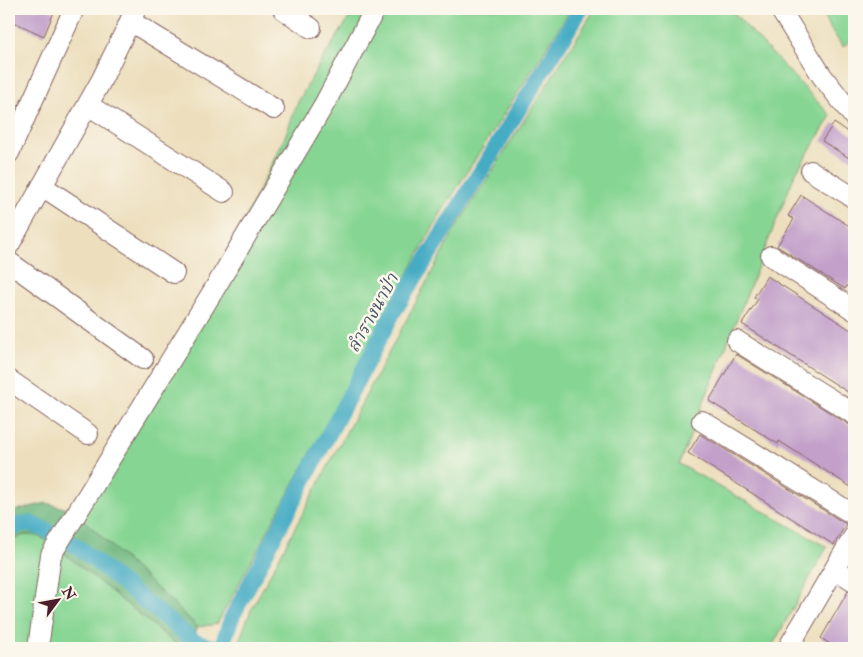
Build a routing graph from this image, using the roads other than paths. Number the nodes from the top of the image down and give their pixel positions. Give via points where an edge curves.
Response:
1 (74, 9) edge
2 (283, 9) edge
3 (375, 9) edge
4 (780, 9) edge
5 (133, 15) edge
6 (311, 28) dead end
7 (88, 104) junction
8 (274, 109) dead end
9 (854, 117) edge
10 (12, 140) edge
11 (812, 171) dead end
12 (42, 186) junction
13 (224, 192) dead end
14 (854, 198) edge
15 (9, 245) edge
16 (771, 256) dead end
17 (9, 262) edge
18 (174, 273) dead end
19 (854, 310) edge
20 (737, 341) dead end
21 (143, 360) dead end
22 (9, 380) edge
23 (854, 414) edge
24 (702, 421) dead end
25 (88, 434) dead end
26 (854, 515) edge
27 (854, 536) edge
28 (835, 569) junction
29 (854, 581) edge
30 (792, 647) edge
31 (38, 648) edge

1 - 10 street
2 - 6 street
3 - 31 street via 326,103 51,555
4 - 9 street via 822,76
5 - 7 street
5 - 8 street
7 - 12 street
7 - 13 street
11 - 14 street
12 - 15 street
12 - 18 street
16 - 19 street
17 - 21 street
20 - 23 street
22 - 25 street
24 - 26 street
27 - 28 street
28 - 29 street
28 - 30 street

